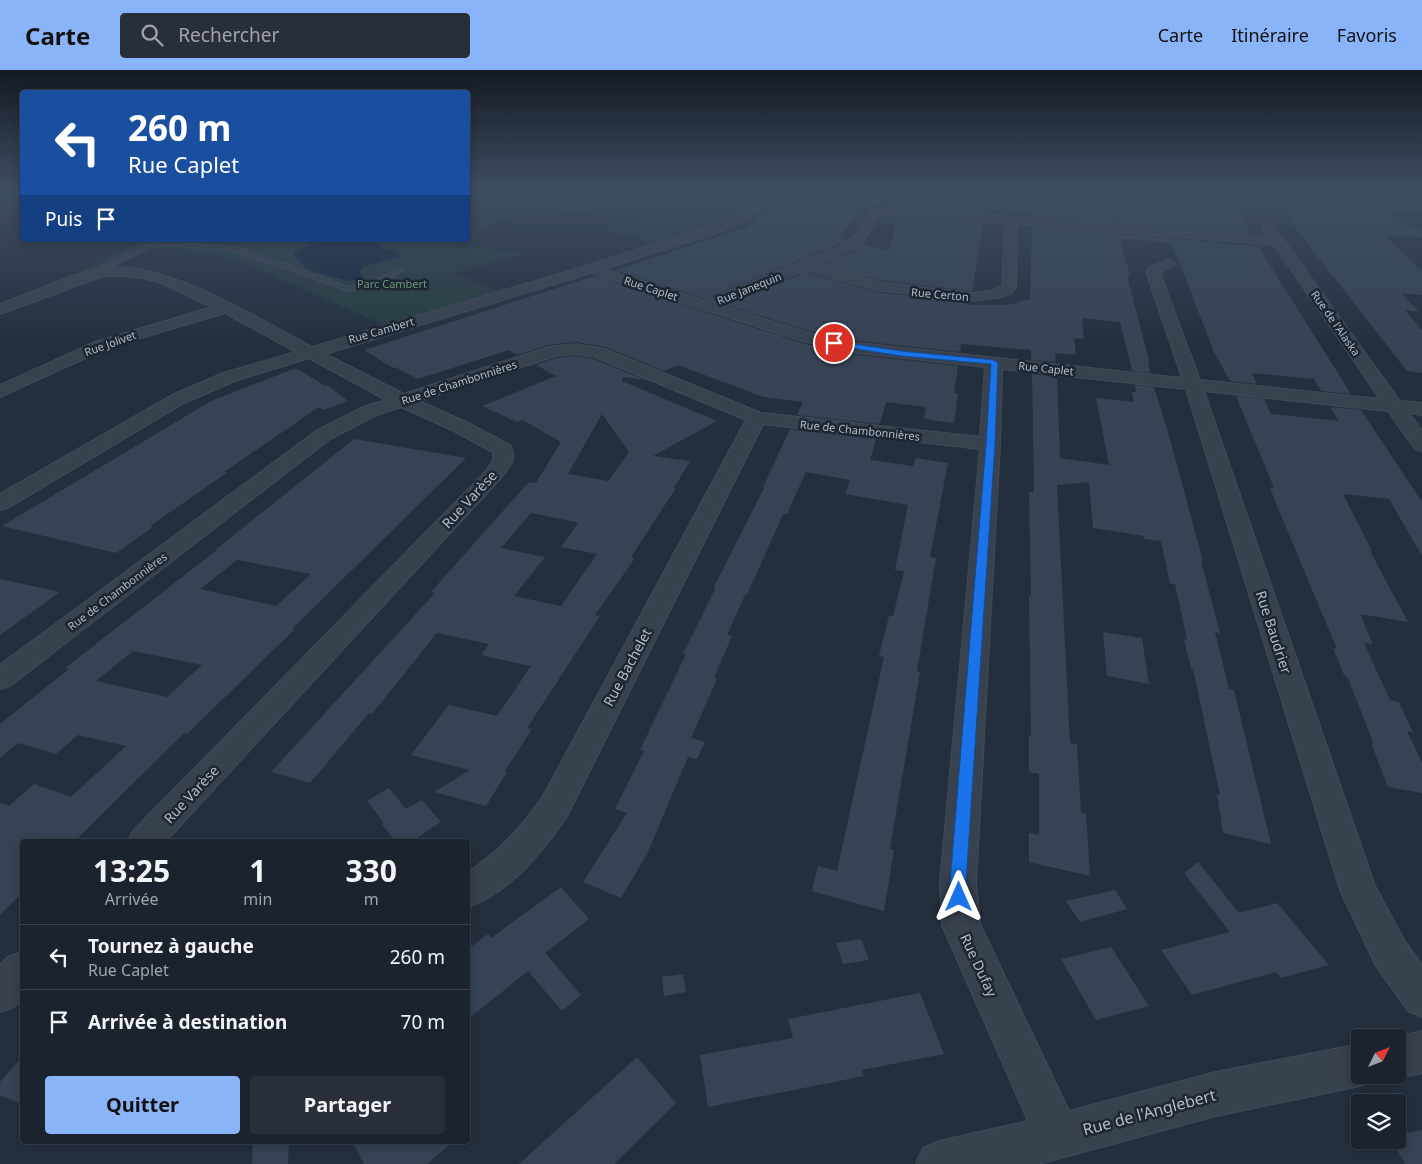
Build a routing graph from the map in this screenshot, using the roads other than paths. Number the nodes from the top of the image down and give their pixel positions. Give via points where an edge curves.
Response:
1 (679, 240) edge
2 (859, 240) edge
3 (1010, 240) edge
4 (1256, 240) edge
5 (159, 242) edge
6 (1279, 242) joint
7 (148, 246) junction
8 (1168, 264) dead end
9 (804, 265) junction
10 (591, 269) junction
11 (402, 270) dead end
12 (101, 273) junction
13 (705, 306) junction
14 (226, 308) junction
15 (0, 310) edge
16 (308, 352) junction
17 (994, 363) junction
18 (1193, 384) junction
19 (0, 392) edge
20 (403, 401) junction
21 (1394, 406) junction
22 (1422, 410) edge
23 (757, 418) junction
24 (990, 444) junction
25 (1422, 445) edge
26 (0, 503) edge
27 (0, 679) edge
28 (147, 839) edge
29 (470, 890) edge
30 (20, 972) edge
31 (0, 993) edge
32 (1422, 997) edge
33 (1422, 1052) edge
34 (1406, 1055) edge
35 (1351, 1067) edge
36 (1058, 1136) junction
37 (940, 1164) edge

1 - 10 street, Rue Cambert
2 - 9 street, Rue Janequin via 848,248
3 - 9 street, Rue Certon via 1009,287 989,296 893,289
4 - 6 street, Rue Janequin
5 - 7 lane
6 - 21 street, Rue de l'Alaska
7 - 11 lane via 167,243 240,250 348,289 369,286
7 - 12 lane via 102,268
8 - 18 street, Rue Baudrier via 1153,272
9 - 13 street, Rue Janequin
10 - 13 street, Rue Caplet
10 - 16 street, Rue Cambert
12 - 14 street, Rue Varèse via 128,272 161,278
12 - 15 street
13 - 17 street, Rue Caplet via 850,347
14 - 16 street, Rue Varèse
14 - 19 street, Rue Jolivet via 101,345
16 - 20 street, Rue Varèse
16 - 26 street, Rue Cambert via 229,377 178,399
17 - 18 street, Rue Caplet
17 - 24 street, Rue Dufay
18 - 21 street, Rue Caplet
18 - 32 street, Rue Baudrier via 1358,890 1390,953
20 - 23 street, Rue de Chambonnières via 554,351 576,349 599,353
20 - 27 street, Rue de Chambonnières via 350,420 323,435
20 - 28 street, Rue Varèse via 504,449 503,461
21 - 22 street, Rue Caplet
21 - 25 street, Rue de l'Alaska
23 - 24 street, Rue de Chambonnières
23 - 29 street, Rue Bachelet via 554,808 531,840 497,872
24 - 36 street, Rue Dufay via 958,883 961,925
30 - 31 street
33 - 34 street
35 - 36 street, Rue de l'Anglebert via 1216,1094
36 - 37 street, Rue de l'Anglebert

